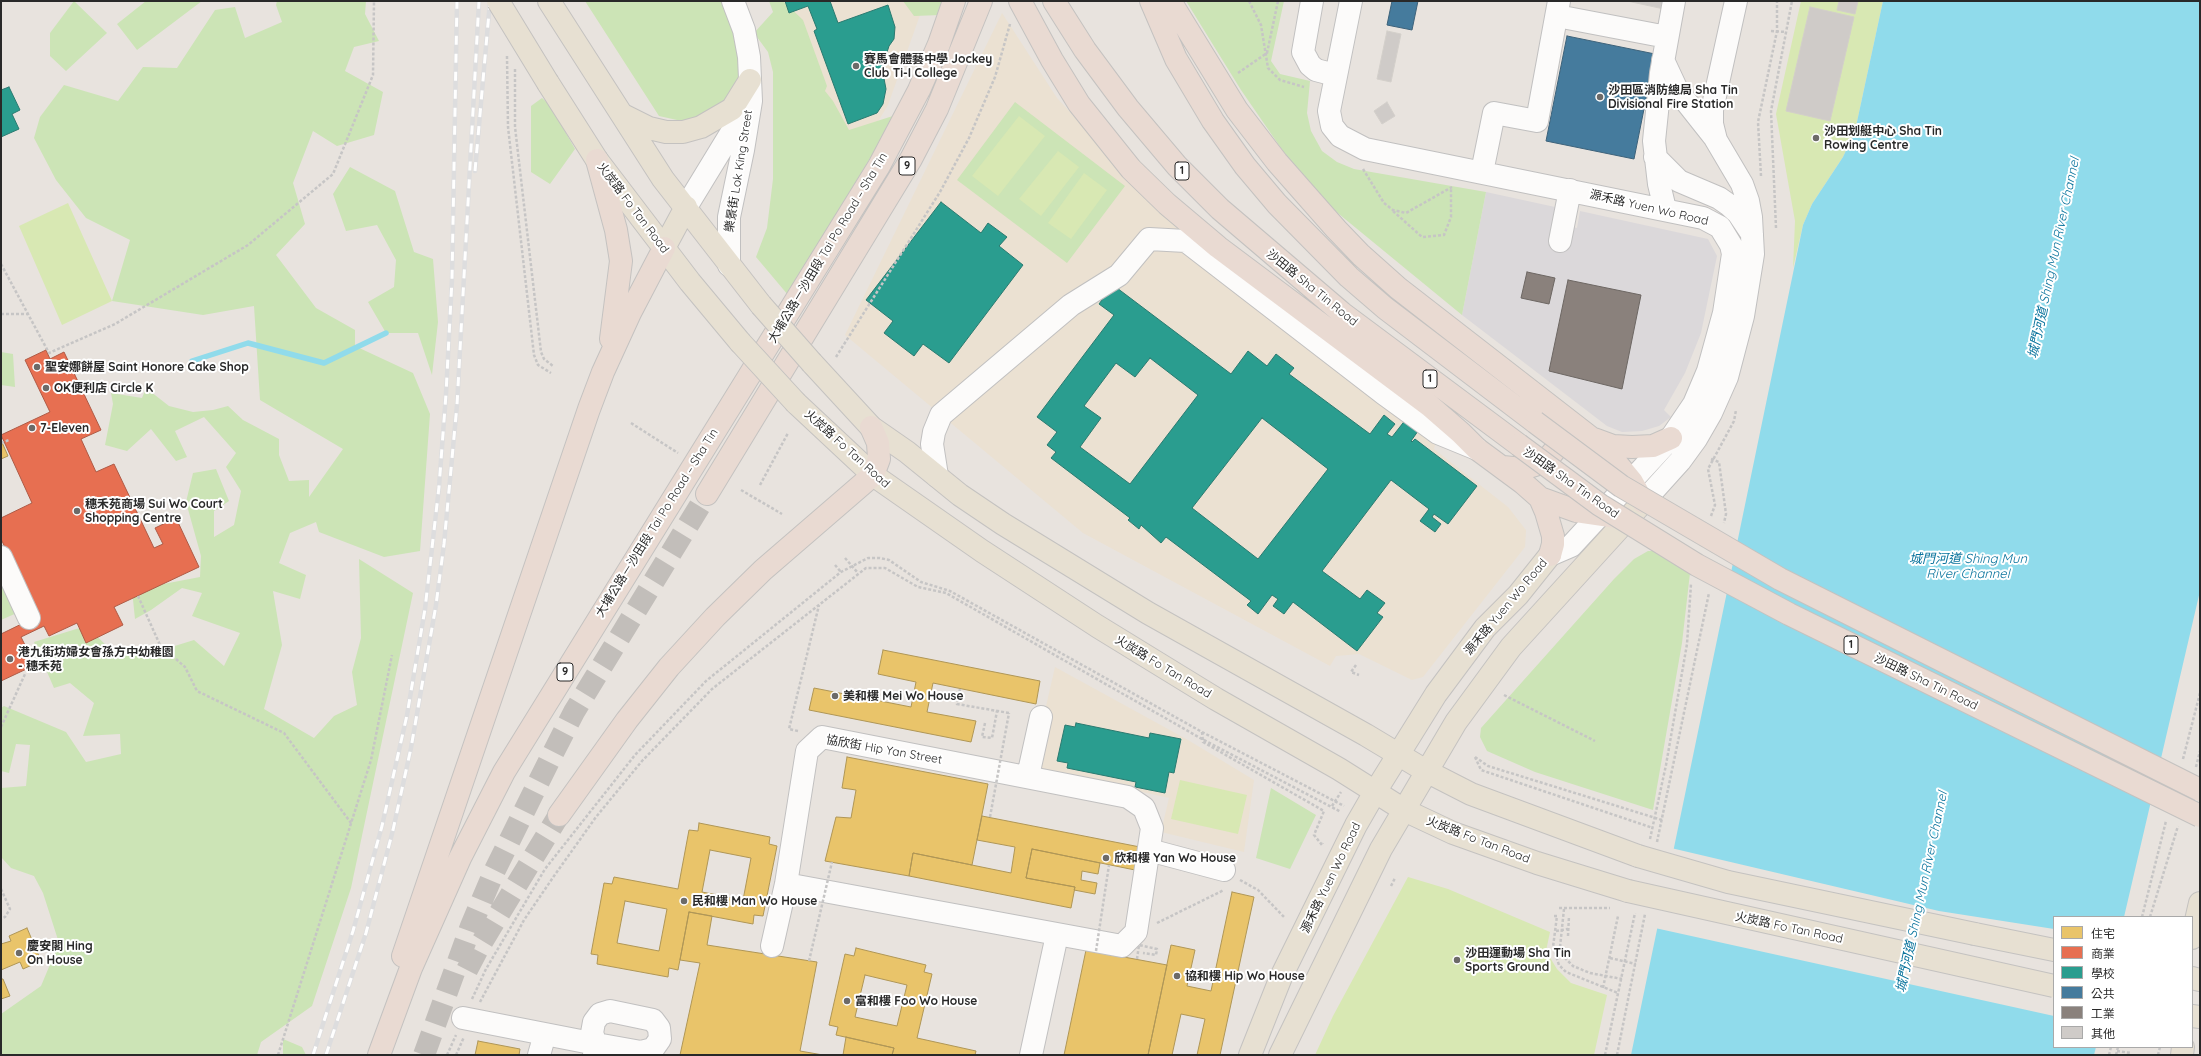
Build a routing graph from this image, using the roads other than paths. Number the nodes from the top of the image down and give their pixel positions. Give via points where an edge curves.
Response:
1 (498, 1) edge
2 (549, 1) edge
3 (733, 1) edge
4 (954, 1) edge
5 (981, 1) edge
6 (1020, 1) edge
7 (1054, 1) edge
8 (1151, 1) edge
9 (1170, 1) edge
10 (1312, 1) edge
11 (1351, 1) edge
12 (1674, 1) edge
13 (1736, 1) edge
14 (1558, 8) edge
15 (1667, 37) junction
16 (1663, 60) junction
17 (1335, 76) junction
18 (751, 90) junction
19 (622, 115) junction
20 (1716, 140) junction
21 (1655, 157) junction
22 (597, 160) junction
23 (1482, 172) junction
24 (1570, 190) junction
25 (686, 207) junction
26 (1665, 209) junction
27 (1752, 235) junction
28 (1560, 241) dead end
29 (664, 248) junction
30 (729, 265) junction
31 (608, 360) junction
32 (1557, 412) junction
33 (871, 427) junction
34 (1591, 438) junction
35 (1671, 438) junction
36 (1477, 449) junction
37 (1503, 467) junction
38 (873, 475) junction
39 (937, 476) junction
40 (1632, 482) junction
41 (706, 494) tunnel mouth
42 (1540, 498) junction
43 (1643, 502) junction
44 (1600, 516) junction
45 (1628, 518) junction
46 (1550, 556) junction
47 (1, 557) edge
48 (29, 618) dead end
49 (1041, 717) dead end
50 (1399, 754) junction
51 (1426, 771) junction
52 (1028, 776) junction
53 (2198, 781) edge
54 (1375, 792) junction
55 (1404, 810) junction
56 (559, 815) tunnel mouth
57 (2200, 816) edge
58 (1149, 850) junction
59 (1232, 881) road end
60 (786, 884) junction
61 (2200, 903) edge
62 (2193, 934) edge
63 (1057, 935) junction
64 (772, 946) dead end
65 (2053, 950) edge
66 (2053, 986) edge
67 (467, 1018) road end
68 (545, 1034) junction
69 (595, 1050) edge
70 (375, 1055) edge
71 (379, 1055) edge
72 (539, 1055) edge
73 (1031, 1055) edge
74 (1250, 1055) edge
75 (1280, 1055) edge

1 - 22 main road, 火炭路 Fo Tan Road, bridge
2 - 19 main road
3 - 18 street, 樂景街 Lok King Street via 744,30
4 - 71 highway, 大埔公路－沙田段 Tai Po Road – Sha Tin / 9 via 919,90 879,166 504,772 460,858 414,961
5 - 41 highway, 大埔公路－沙田段 Tai Po Road – Sha Tin / 9 via 937,109 911,159
6 - 36 highway via 1079,104 1148,187 1218,247 1430,406
7 - 57 highway, 沙田路 Sha Tin Road / 1, bridge via 1085,50 1128,108 1177,166 1220,209 1342,313 1600,505 1697,565 1789,614
8 - 53 highway, 1, bridge via 1176,59 1213,120 1245,166 1277,204 1349,277 1385,308 1535,422 1621,486 1780,579
9 - 32 highway via 1237,110 1277,162 1336,229 1398,288
10 - 17 street via 1302,52 1316,70
11 - 17 street, 源禾路 Yuen Wo Road
12 - 15 street
13 - 20 street via 1712,110
14 - 15 street
14 - 23 street via 1537,121 1494,113
15 - 16 street
16 - 20 street via 1677,90
16 - 21 street via 1655,117
17 - 23 street, 源禾路 Yuen Wo Road via 1329,111 1332,126 1340,136 1365,149
18 - 19 main road via 732,109 701,127 683,132 649,128
18 - 25 street, 樂景街 Lok King Street
18 - 30 street, 樂景街 Lok King Street via 743,150 729,217
19 - 25 main road via 663,179
20 - 27 street via 1742,184 1748,201
21 - 26 street
21 - 27 street via 1679,181 1729,205 1738,213
22 - 29 main road, 火炭路 Fo Tan Road
22 - 31 highway via 616,230 621,261
23 - 24 street, 源禾路 Yuen Wo Road
24 - 26 street, 源禾路 Yuen Wo Road
24 - 28 street
25 - 29 main road
25 - 30 main road
26 - 35 street, 源禾路 Yuen Wo Road via 1713,222 1727,236 1733,254 1724,313 1708,371 1694,404
27 - 43 street via 1752,254 1743,316 1727,377 1696,439
29 - 31 highway
29 - 38 main road, 火炭路 Fo Tan Road, bridge via 740,342 796,403
30 - 33 main road, bridge via 761,305
31 - 70 highway via 561,486 435,858 398,969
32 - 34 highway
32 - 37 highway via 1563,426 1563,435 1550,456 1522,469
33 - 38 highway via 878,443 879,459
33 - 39 main road
34 - 35 highway via 1612,446 1632,447 1653,446
34 - 40 highway via 1620,466
35 - 40 street, 源禾路 Yuen Wo Road
36 - 37 highway
36 - 39 street via 1438,433 1186,241 1149,239 1119,275 1071,304 941,415 932,444
37 - 42 highway
38 - 54 main road, 火炭路 Fo Tan Road via 982,551 1097,626
38 - 56 highway via 763,570 715,617 669,667 627,720
39 - 50 main road via 1004,524 1148,613
40 - 43 highway
40 - 44 street, 源禾路 Yuen Wo Road
42 - 44 highway via 1576,511
42 - 46 highway via 1553,536
43 - 45 main road
44 - 45 highway
44 - 46 street, 源禾路 Yuen Wo Road via 1572,546
45 - 51 main road via 1511,647 1464,710
46 - 50 main road, 源禾路 Yuen Wo Road via 1518,595 1485,628 1436,694
47 - 48 street
49 - 52 street
50 - 51 main road
50 - 54 main road, 源禾路 Yuen Wo Road
51 - 55 main road
51 - 65 main road, bridge via 1471,794 1644,850 1728,882
52 - 58 street, 協欣街 Hip Yan Street via 1128,797 1144,808 1152,828
52 - 60 street, 協欣街 Hip Yan Street via 822,737 807,751
54 - 55 main road, 火炭路 Fo Tan Road
54 - 74 main road, 源禾路 Yuen Wo Road via 1281,977
55 - 66 main road, 火炭路 Fo Tan Road, bridge via 1453,833 1537,863 1623,899
55 - 75 main road via 1363,882 1320,977
58 - 59 street
58 - 63 street, 協欣街 Hip Yan Street via 1136,932 1122,946
60 - 63 street, 協欣街 Hip Yan Street
60 - 64 street, 協欣街 Hip Yan Street
61 - 62 main road
63 - 73 street
67 - 68 street
68 - 69 street
68 - 72 street

